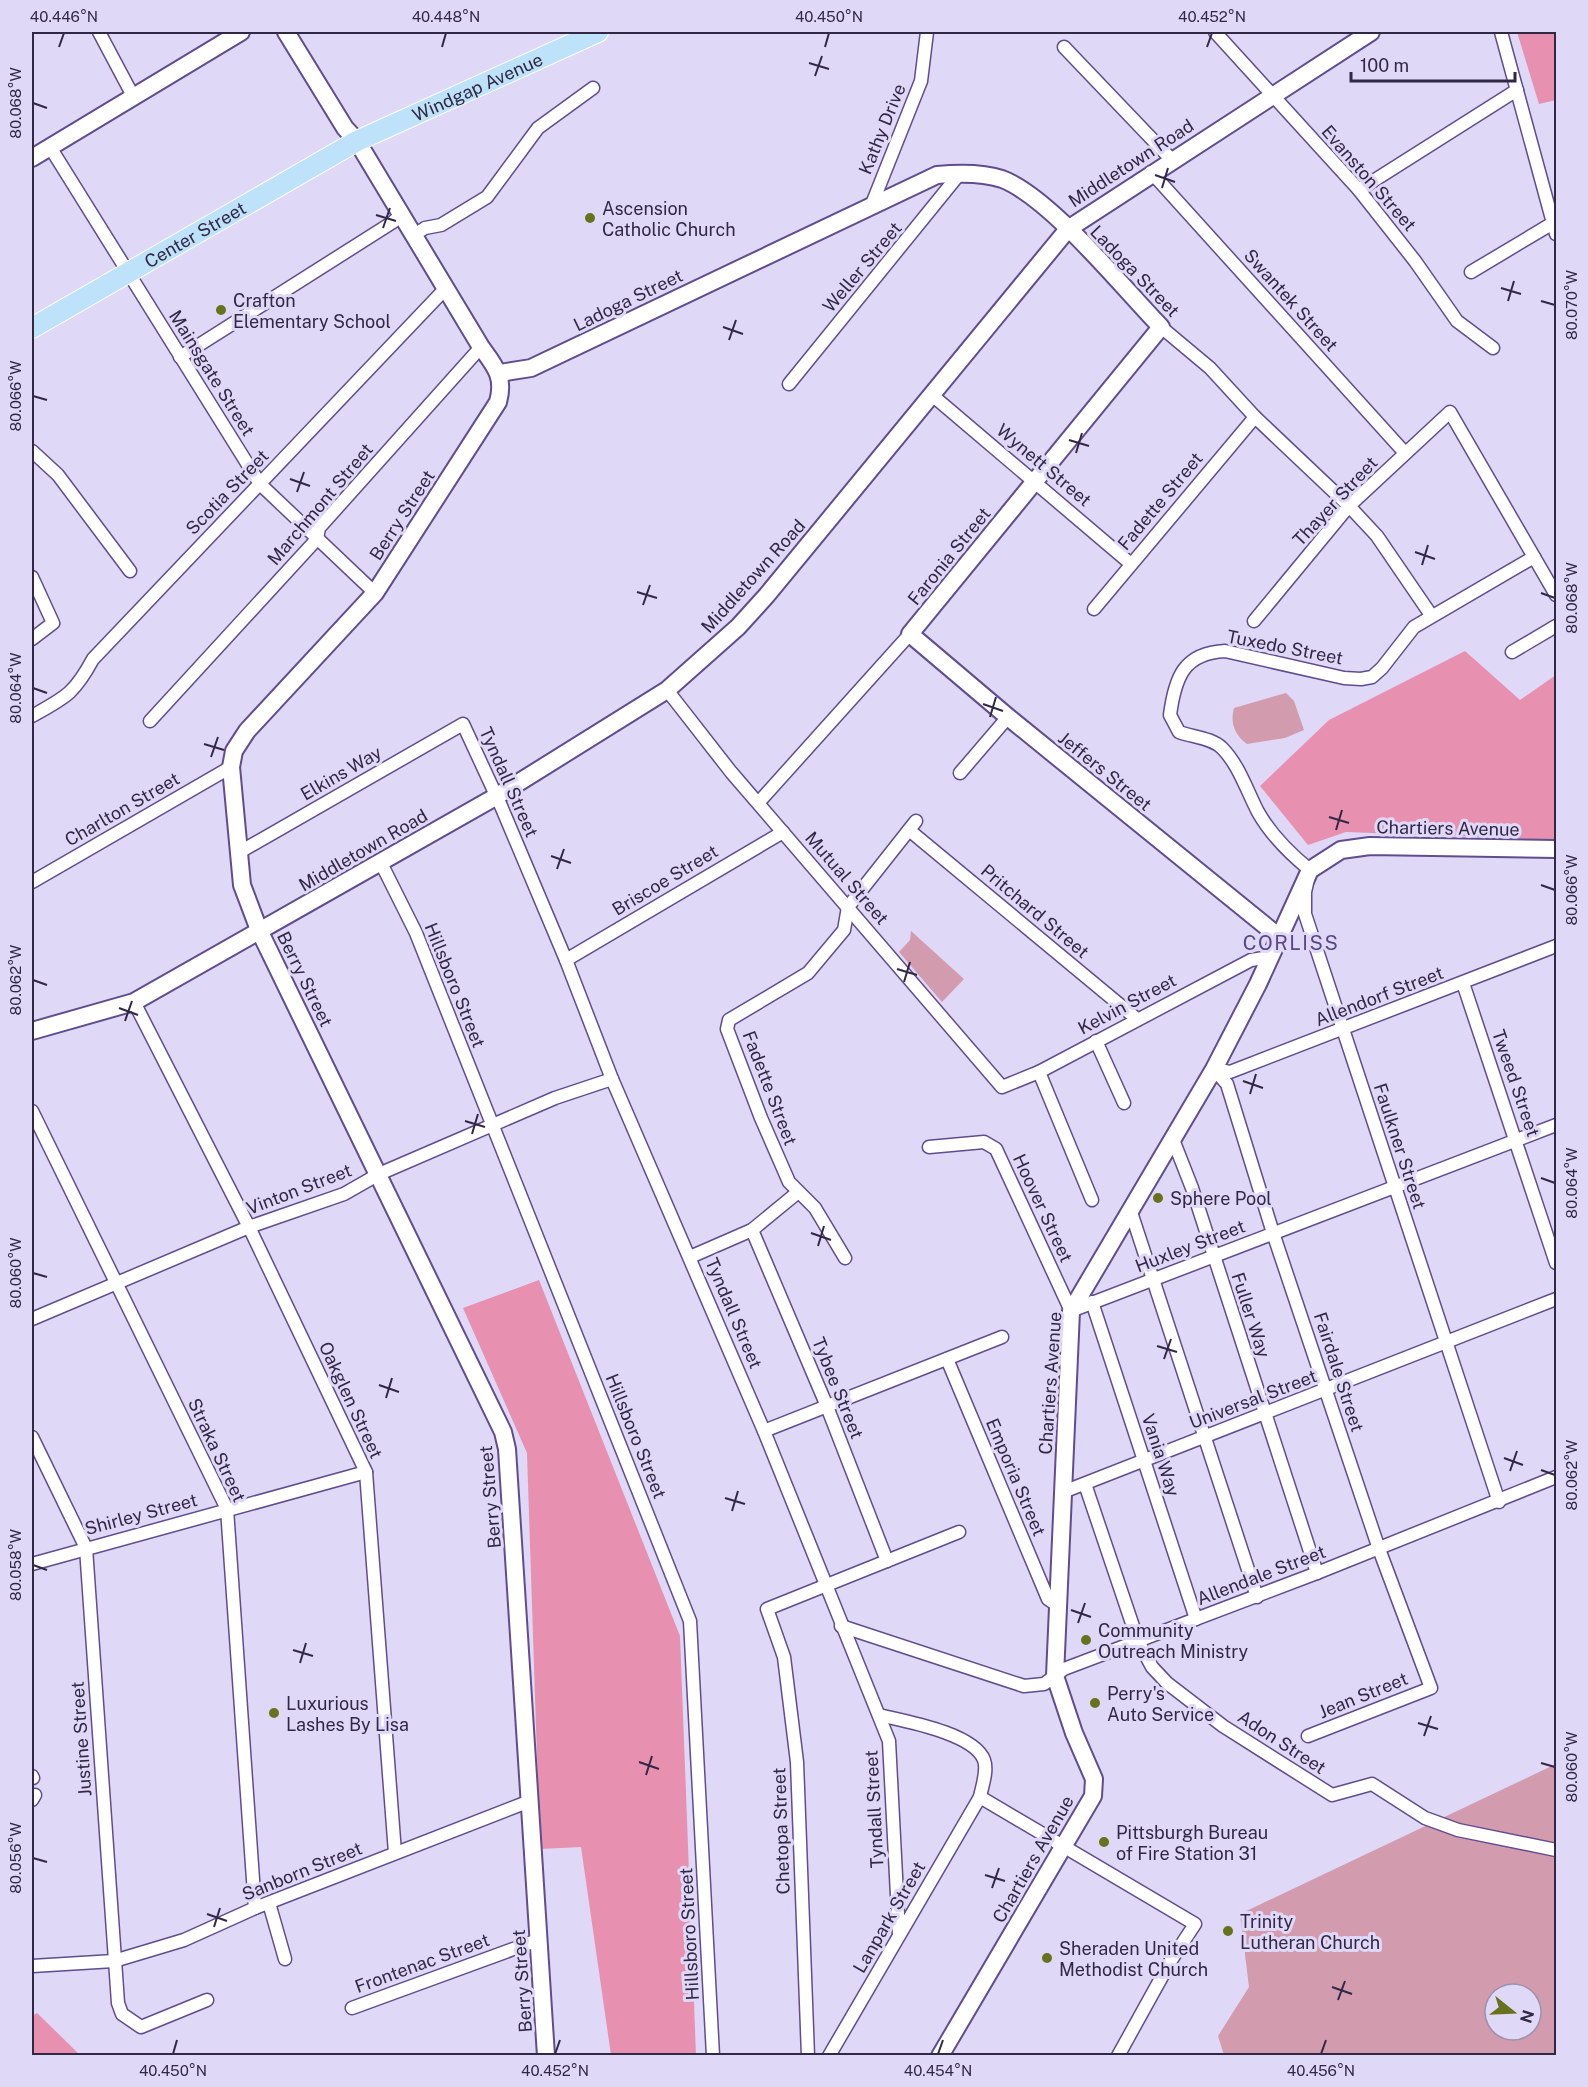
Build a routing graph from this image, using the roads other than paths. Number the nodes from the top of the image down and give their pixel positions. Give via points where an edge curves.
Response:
1 (99, 32) edge
2 (241, 32) edge
3 (286, 32) edge
4 (598, 32) edge
5 (927, 32) edge
6 (1215, 32) edge
7 (1371, 32) edge
8 (1501, 32) edge
9 (1064, 47) dead end
10 (592, 88) dead end
11 (1517, 90) junction
12 (1272, 95) junction
13 (133, 96) junction
14 (357, 141) junction
15 (50, 147) junction
16 (32, 158) edge
17 (1172, 159) junction
18 (961, 172) junction
19 (1151, 172) junction
20 (1359, 190) junction
21 (872, 204) junction
22 (402, 214) junction
23 (1068, 229) junction
24 (1555, 229) edge
25 (414, 235) junction
26 (129, 272) junction
27 (1471, 272) dead end
28 (446, 288) junction
29 (1161, 327) junction
30 (32, 328) edge
31 (481, 347) junction
32 (1493, 348) dead end
33 (180, 357) junction
34 (500, 373) junction
35 (789, 384) dead end
36 (932, 395) junction
37 (1255, 417) junction
38 (32, 451) edge
39 (1405, 453) junction
40 (1035, 481) junction
41 (260, 484) junction
42 (1349, 506) junction
43 (317, 539) junction
44 (1534, 557) junction
45 (1131, 564) junction
46 (130, 571) dead end
47 (32, 577) edge
48 (375, 593) junction
49 (1557, 595) edge
50 (1094, 609) dead end
51 (1431, 615) junction
52 (1254, 621) dead end
53 (1557, 626) edge
54 (910, 634) junction
55 (32, 639) edge
56 (1512, 652) dead end
57 (667, 690) junction
58 (32, 716) edge
59 (1008, 717) junction
60 (150, 721) dead end
61 (463, 724) joint
62 (231, 767) junction
63 (960, 773) dead end
64 (496, 796) junction
65 (759, 802) junction
66 (913, 826) joint
67 (783, 832) junction
68 (1557, 849) edge
69 (238, 853) junction
70 (381, 863) junction
71 (1310, 870) junction
72 (32, 882) edge
73 (848, 907) junction
74 (259, 930) junction
75 (1278, 936) junction
76 (1557, 946) edge
77 (1270, 957) junction
78 (566, 960) junction
79 (1463, 983) junction
80 (134, 1002) junction
81 (1137, 1019) junction
82 (1343, 1028) junction
83 (32, 1031) edge
84 (1096, 1041) junction
85 (1214, 1069) junction
86 (1039, 1072) junction
87 (612, 1079) junction
88 (1002, 1087) joint
89 (1124, 1103) dead end
90 (32, 1111) edge
91 (492, 1125) junction
92 (1557, 1125) edge
93 (1172, 1137) junction
94 (1516, 1140) junction
95 (929, 1147) dead end
96 (379, 1174) junction
97 (1394, 1186) junction
98 (797, 1193) junction
99 (1092, 1200) dead end
100 (1130, 1209) junction
101 (249, 1227) junction
102 (752, 1230) junction
103 (1273, 1233) junction
104 (1214, 1256) junction
105 (690, 1257) junction
106 (844, 1258) dead end
107 (1557, 1263) edge
108 (1153, 1280) junction
109 (115, 1283) junction
110 (1557, 1299) edge
111 (1092, 1302) junction
112 (1071, 1311) junction
113 (32, 1319) edge
114 (1002, 1337) dead end
115 (1444, 1342) junction
116 (948, 1359) junction
117 (1326, 1390) junction
118 (826, 1404) junction
119 (1264, 1414) junction
120 (764, 1431) junction
121 (32, 1437) edge
122 (1206, 1437) junction
123 (1144, 1460) junction
124 (366, 1472) junction
125 (1557, 1477) edge
126 (1085, 1484) junction
127 (1063, 1492) junction
128 (1499, 1502) junction
129 (227, 1509) junction
130 (959, 1532) dead end
131 (86, 1548) junction
132 (1379, 1549) junction
133 (887, 1561) junction
134 (32, 1564) edge
135 (1317, 1573) junction
136 (825, 1586) junction
137 (1257, 1597) junction
138 (1057, 1605) junction
139 (1196, 1620) junction
140 (841, 1626) junction
141 (1138, 1641) junction
142 (1055, 1676) junction
143 (1431, 1688) joint
144 (879, 1715) junction
145 (1308, 1736) dead end
146 (980, 1797) junction
147 (530, 1802) junction
148 (1064, 1845) junction
149 (1557, 1850) edge
150 (395, 1853) junction
151 (269, 1903) junction
152 (255, 1908) junction
153 (899, 1934) junction
154 (538, 1940) junction
155 (285, 1959) dead end
156 (114, 1961) junction
157 (32, 1966) edge
158 (207, 2000) dead end
159 (352, 2008) dead end
160 (834, 2054) edge
161 (546, 2055) edge
162 (713, 2055) edge
163 (808, 2055) edge
164 (940, 2055) edge
165 (1118, 2055) edge

1 - 13 street
2 - 13 street
3 - 14 street
4 - 14 main road, Windgap Avenue
5 - 21 street, Kathy Drive via 921,81
6 - 12 street, Evanston Street
7 - 12 street, Middletown Road
8 - 11 street
9 - 17 street
10 - 25 street via 538,128 487,197 441,225 424,228
11 - 20 street
11 - 24 street
12 - 17 street, Middletown Road
12 - 20 street, Evanston Street
13 - 15 street
14 - 22 street
14 - 26 main road, Center Street
15 - 16 street
15 - 26 street, Mainsgate Street
17 - 19 street, Middletown Road
18 - 21 street, Ladoga Street via 937,175
18 - 23 street, Ladoga Street via 1002,180 1025,193
18 - 35 street, Weller Street
19 - 23 street, Middletown Road
19 - 39 street, Swantek Street
20 - 32 street, Evanston Street via 1456,321
21 - 34 street, Ladoga Street via 531,368
22 - 25 street
22 - 33 street
23 - 29 street, Ladoga Street
23 - 36 street, Middletown Road
24 - 27 street
25 - 28 street
26 - 30 main road, Center Street
26 - 33 street, Mainsgate Street
28 - 31 street
28 - 41 street, Scotia Street
29 - 37 street, Ladoga Street via 1210,368
29 - 40 street, Faronia Street
31 - 34 street
31 - 43 street, Marchmont Street via 319,528
33 - 41 street, Mainsgate Street
34 - 48 street, Berry Street via 498,402
36 - 40 street, Wynett Street
36 - 57 street, Middletown Road via 752,611
37 - 42 street, Ladoga Street
37 - 45 street, Fadette Street
38 - 46 street via 58,475
39 - 42 street, Thayer Street
39 - 44 street, Thayer Street via 1450,412
40 - 45 street, Wynett Street
40 - 54 street, Faronia Street
41 - 43 street, Mainsgate Street
41 - 58 street, Scotia Street via 93,659 79,685
42 - 51 street, Ladoga Street via 1377,536
42 - 52 street, Thayer Street
43 - 48 street, Mainsgate Street
43 - 60 street, Marchmont Street
44 - 49 street
44 - 51 street, Tuxedo Street
45 - 50 street, Fadette Street
47 - 55 street via 53,623
48 - 62 street, Berry Street via 247,731 234,751
51 - 71 street, Tuxedo Street via 1414,627 1382,669 1361,679 1226,651 1207,652 1181,672 1170,715 1179,732 1221,747 1283,848
53 - 56 street
54 - 59 street, Jeffers Street
54 - 65 street, Faronia Street
57 - 64 street, Middletown Road
57 - 65 street, Mutual Street
59 - 63 street
59 - 75 street, Jeffers Street
61 - 64 street, Tyndall Street
61 - 69 street, Elkins Way
62 - 69 street, Berry Street
62 - 72 street, Charlton Street
64 - 70 street, Middletown Road
64 - 78 street, Tyndall Street
65 - 67 street, Mutual Street
66 - 73 street, Fadette Street
66 - 81 street, Pritchard Street
67 - 73 street, Mutual Street
67 - 78 street, Briscoe Street
68 - 71 street, Chartiers Avenue via 1370,846 1341,850
69 - 74 street, Berry Street via 242,885
70 - 74 street, Middletown Road
70 - 91 street, Hillsboro Street via 416,933
71 - 75 street, Chartiers Avenue
71 - 82 street, Faulkner Street via 1305,914
73 - 88 street, Mutual Street
73 - 98 street, Fadette Street via 844,930 808,973 729,1020 727,1029 761,1118
74 - 80 street, Middletown Road
74 - 96 street, Berry Street
75 - 77 street, Chartiers Avenue
76 - 79 street, Allendorf Street
77 - 81 street, Kelvin Street via 1251,960
77 - 85 street, Chartiers Avenue
78 - 87 street, Tyndall Street
79 - 82 street, Allendorf Street
79 - 94 street, Tweed Street
80 - 83 street, Middletown Road
80 - 101 street, Oakglen Street
81 - 84 street, Kelvin Street
82 - 85 street, Allendorf Street via 1230,1072
82 - 97 street, Faulkner Street
84 - 86 street, Kelvin Street
84 - 89 street
85 - 93 street, Chartiers Avenue
85 - 103 street, Fairdale Street via 1227,1084
86 - 88 street, Kelvin Street
86 - 99 street
87 - 91 street, Vinton Street
87 - 105 street, Tyndall Street
90 - 109 street, Straka Street
91 - 96 street, Vinton Street
91 - 162 street, Hillsboro Street via 690,1621
92 - 94 street, Huxley Street
93 - 100 street, Chartiers Avenue
93 - 104 street, Fuller Way
94 - 97 street, Huxley Street
94 - 107 street, Tweed Street
95 - 112 street, Hoover Street via 984,1142 996,1149
96 - 101 street, Vinton Street via 344,1194
96 - 147 street, Berry Street via 506,1441
97 - 103 street, Huxley Street
97 - 115 street, Faulkner Street
98 - 102 street
98 - 106 street, Fadette Street via 815,1208
100 - 108 street
100 - 112 street, Chartiers Avenue
101 - 109 street, Vinton Street
101 - 124 street, Oakglen Street
102 - 105 street
102 - 118 street, Tybee Street
103 - 104 street, Huxley Street
103 - 117 street, Fairdale Street
104 - 108 street, Huxley Street
104 - 119 street, Fuller Way
105 - 120 street, Tyndall Street
108 - 111 street, Huxley Street
108 - 122 street
109 - 113 street, Vinton Street
109 - 129 street, Straka Street
110 - 115 street, Universal Street
111 - 112 street, Huxley Street
111 - 123 street, Vania Way
112 - 127 street, Chartiers Avenue
114 - 116 street
115 - 117 street, Universal Street
115 - 128 street, Faulkner Street
116 - 118 street
116 - 138 street, Emporia Street via 1048,1599
117 - 119 street, Universal Street
117 - 132 street, Fairdale Street
118 - 120 street
118 - 133 street, Tybee Street
119 - 122 street, Universal Street
119 - 135 street, Fuller Way
120 - 136 street, Tyndall Street
121 - 131 street, Justine Street
122 - 123 street, Universal Street
122 - 137 street
123 - 126 street, Universal Street
123 - 139 street, Vania Way
124 - 129 street, Shirley Street
124 - 150 street, Oakglen Street
125 - 128 street, Allendale Street
126 - 127 street, Universal Street
126 - 141 street, Adon Street
127 - 138 street, Chartiers Avenue
128 - 132 street, Allendale Street
129 - 131 street, Shirley Street
129 - 152 street, Straka Street
130 - 133 street
131 - 134 street, Shirley Street
131 - 156 street, Justine Street
132 - 135 street, Allendale Street
132 - 143 street, Fairdale Street
133 - 136 street
135 - 137 street, Allendale Street
136 - 140 street, Tyndall Street
136 - 163 street, Chetopa Street via 767,1609 784,1657 797,1762
137 - 139 street, Allendale Street
138 - 142 street, Chartiers Avenue
139 - 141 street, Allendale Street
140 - 142 street, Allendale Street via 1024,1686 1044,1684
140 - 144 street, Tyndall Street
141 - 142 street, Allendale Street
141 - 149 street, Adon Street via 1152,1667 1167,1683 1266,1755 1332,1795 1372,1784 1425,1818 1458,1830
142 - 148 street, Chartiers Avenue via 1094,1779 1093,1796
143 - 145 street, Jean Street
144 - 146 street via 959,1738 980,1752 985,1762
144 - 153 street, Tyndall Street via 889,1741
146 - 148 street
146 - 153 street, Lanpark Street
147 - 150 street, Sanborn Street
147 - 154 street, Berry Street
148 - 164 street, Chartiers Avenue
148 - 165 street via 1195,1924
150 - 151 street, Sanborn Street
151 - 152 street, Sanborn Street
151 - 155 street
152 - 156 street, Sanborn Street via 184,1940
153 - 160 street, Lanpark Street
154 - 159 street, Frontenac Street
154 - 161 street, Berry Street
156 - 157 street, Sanborn Street
156 - 158 street, Justine Street via 117,2003 122,2014 141,2027

